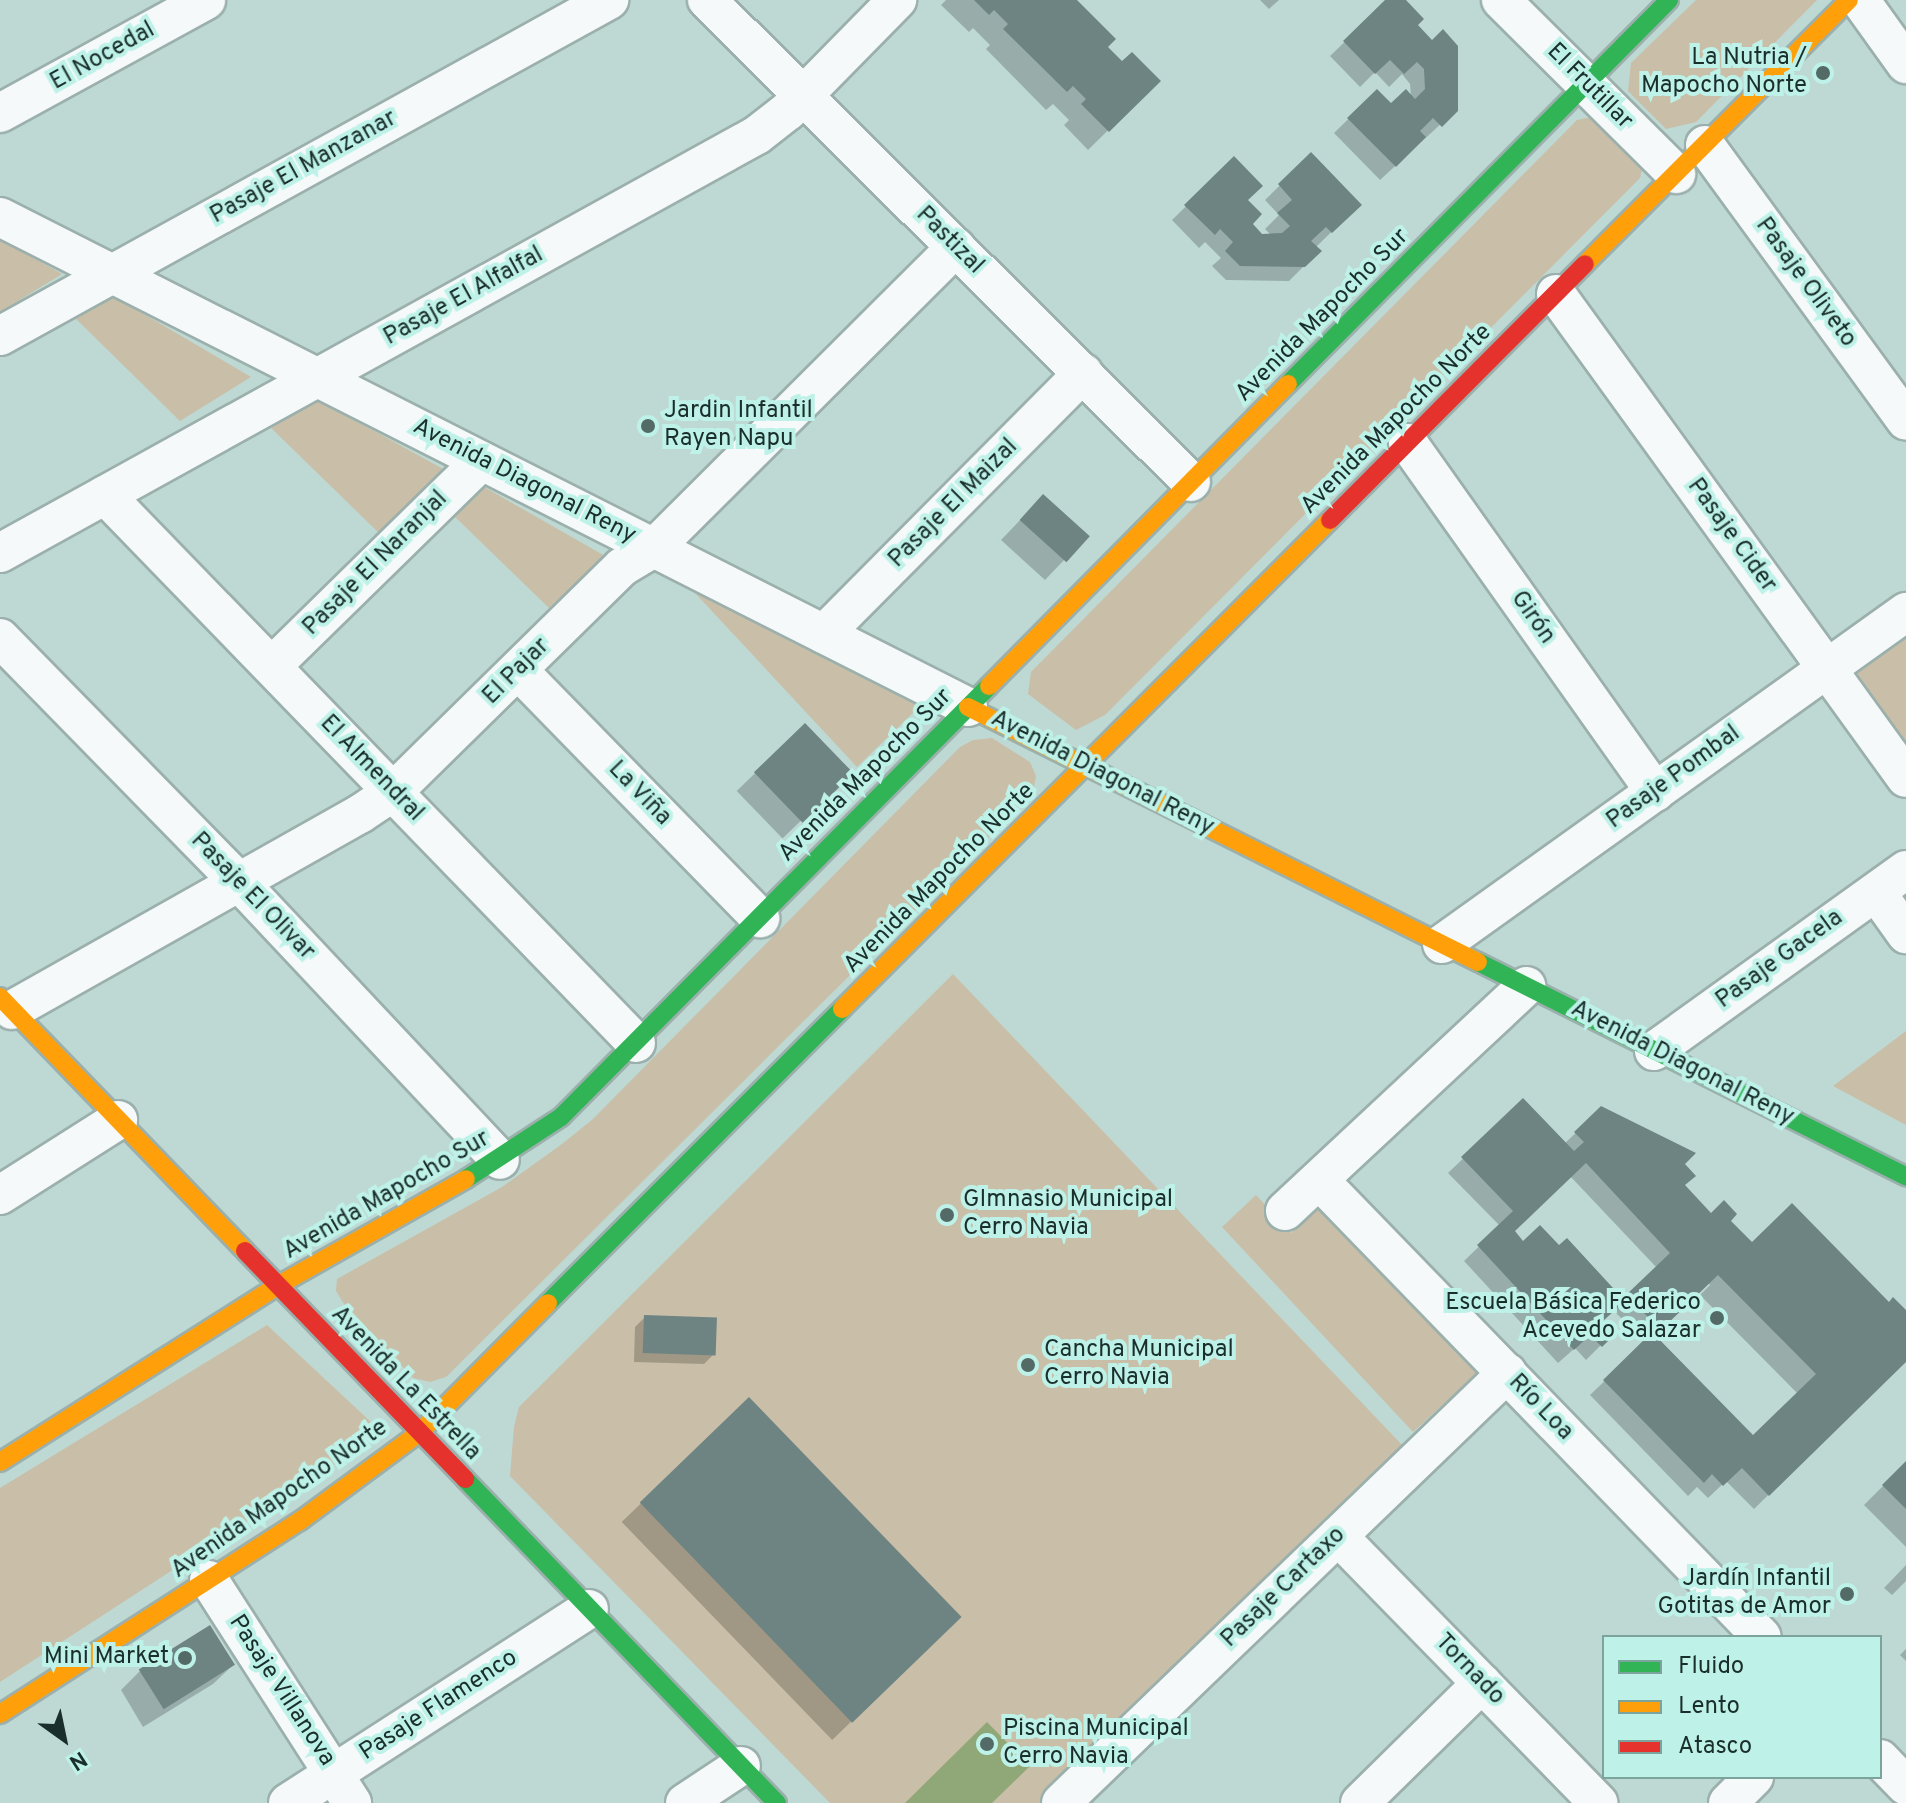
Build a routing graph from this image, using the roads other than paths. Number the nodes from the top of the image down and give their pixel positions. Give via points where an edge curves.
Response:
1 (206, 0) edge
2 (609, 0) edge
3 (707, 0) edge
4 (897, 0) edge
5 (1501, 0) edge
6 (1669, 0) edge
7 (1849, 0) edge
8 (1860, 0) edge
9 (1906, 64) edge
10 (1586, 84) junction
11 (803, 95) junction
12 (0, 113) edge
13 (1705, 145) junction
14 (1676, 174) junction
15 (0, 217) edge
16 (956, 247) junction
17 (112, 274) junction
18 (1556, 294) junction
19 (0, 336) edge
20 (1083, 373) junction
21 (317, 378) junction
22 (1906, 421) edge
23 (1408, 443) junction
24 (481, 461) junction
25 (1191, 482) junction
26 (105, 495) junction
27 (654, 548) junction
28 (0, 553) edge
29 (1906, 612) edge
30 (824, 634) junction
31 (0, 638) edge
32 (272, 666) junction
33 (1827, 668) junction
34 (518, 670) junction
35 (968, 707) junction
36 (1087, 766) junction
37 (1906, 778) edge
38 (393, 792) junction
39 (1655, 792) junction
40 (1906, 870) edge
41 (239, 882) junction
42 (1876, 892) junction
43 (760, 918) junction
44 (1906, 934) edge
45 (1442, 944) junction
46 (1526, 986) junction
47 (6, 1003) edge
48 (636, 1043) junction
49 (1654, 1051) junction
50 (118, 1120) junction
51 (500, 1160) junction
52 (1906, 1176) edge
53 (1319, 1180) junction
54 (0, 1195) edge
55 (1285, 1211) dead end
56 (277, 1286) junction
57 (1507, 1373) junction
58 (419, 1433) junction
59 (0, 1462) edge
60 (1338, 1536) junction
61 (209, 1580) junction
62 (589, 1609) junction
63 (1760, 1635) edge
64 (1482, 1683) junction
65 (0, 1714) edge
66 (1882, 1761) edge
67 (741, 1766) junction
68 (1752, 1779) edge
69 (1906, 1786) edge
70 (343, 1788) edge
71 (288, 1803) edge
72 (685, 1803) edge
73 (777, 1803) edge
74 (1061, 1803) edge
75 (1360, 1803) edge
76 (1599, 1803) edge
77 (1728, 1803) edge

1 - 12 street, El Nocedal
2 - 17 street, Pasaje El Manzanar
3 - 11 street, Pastizal
4 - 11 street, Pasaje El Alfalfal
5 - 10 street, El Frutillar
6 - 10 street, Avenida Mapocho Sur
7 - 13 street, Avenida Mapocho Norte
8 - 9 street
10 - 14 street, El Frutillar
10 - 25 street, Avenida Mapocho Sur
11 - 16 street, Pastizal
11 - 21 street, Pasaje El Alfalfal via 757,135
13 - 14 street, Avenida Mapocho Norte
13 - 22 street, Pasaje Oliveto
14 - 18 street, Avenida Mapocho Norte
15 - 17 street, Avenida Diagonal Reny
16 - 20 street, Pastizal
16 - 27 street, El Pajar
17 - 19 street, Pasaje El Manzanar
17 - 21 street, Avenida Diagonal Reny
18 - 23 street, Avenida Mapocho Norte
18 - 33 street, Pasaje Cider
20 - 25 street, Pastizal
20 - 30 street, Pasaje El Maizal
21 - 24 street, Avenida Diagonal Reny
21 - 26 street, Pasaje El Alfalfal
23 - 36 street, Avenida Mapocho Norte
23 - 39 street, Girón
24 - 27 street, Avenida Diagonal Reny
24 - 32 street, Pasaje El Naranjal
25 - 35 street, Avenida Mapocho Sur
26 - 28 street, Pasaje El Alfalfal
26 - 32 street, El Almendral
27 - 30 street, Avenida Diagonal Reny
27 - 34 street, El Pajar via 622,567
29 - 33 street, Pasaje Pombal
30 - 35 street, Avenida Diagonal Reny
31 - 41 street, Pasaje El Olivar
32 - 38 street, El Almendral
33 - 37 street, Pasaje Cider
33 - 39 street, Pasaje Pombal
34 - 38 street, El Pajar
34 - 43 street, La Viña
35 - 36 street, Avenida Diagonal Reny
35 - 43 street, Avenida Mapocho Sur
36 - 45 street, Avenida Diagonal Reny
36 - 58 street, Avenida Mapocho Norte
38 - 41 street, El Pajar
38 - 48 street, El Almendral
39 - 45 street, Pasaje Pombal
40 - 42 street, Pasaje Gacela
41 - 47 street, El Pajar
41 - 51 street, Pasaje El Olivar
42 - 44 street
42 - 49 street, Pasaje Gacela
43 - 48 street, Avenida Mapocho Sur
45 - 46 street, Avenida Diagonal Reny
46 - 49 street, Avenida Diagonal Reny
46 - 53 street
47 - 50 street, Avenida La Estrella
48 - 51 street, Avenida Mapocho Sur via 561,1117
49 - 52 street, Avenida Diagonal Reny
50 - 54 street
50 - 56 street, Avenida La Estrella
51 - 56 street, Avenida Mapocho Sur
53 - 55 street
53 - 57 street, Río Loa
56 - 58 street, Avenida La Estrella
56 - 59 street, Avenida Mapocho Sur
57 - 60 street, Pasaje Cartaxo
57 - 63 street, Río Loa
58 - 61 street, Avenida Mapocho Norte
58 - 62 street, Avenida La Estrella
60 - 64 street, Tornado
60 - 74 street, Pasaje Cartaxo
61 - 65 street, Avenida Mapocho Norte
61 - 70 street, Pasaje Villanova
62 - 67 street, Avenida La Estrella
62 - 70 street, Pasaje Flamenco
64 - 75 street
64 - 76 street, Tornado
66 - 69 street
67 - 72 street
67 - 73 street, Avenida La Estrella
68 - 77 street
70 - 71 street, Pasaje Flamenco

